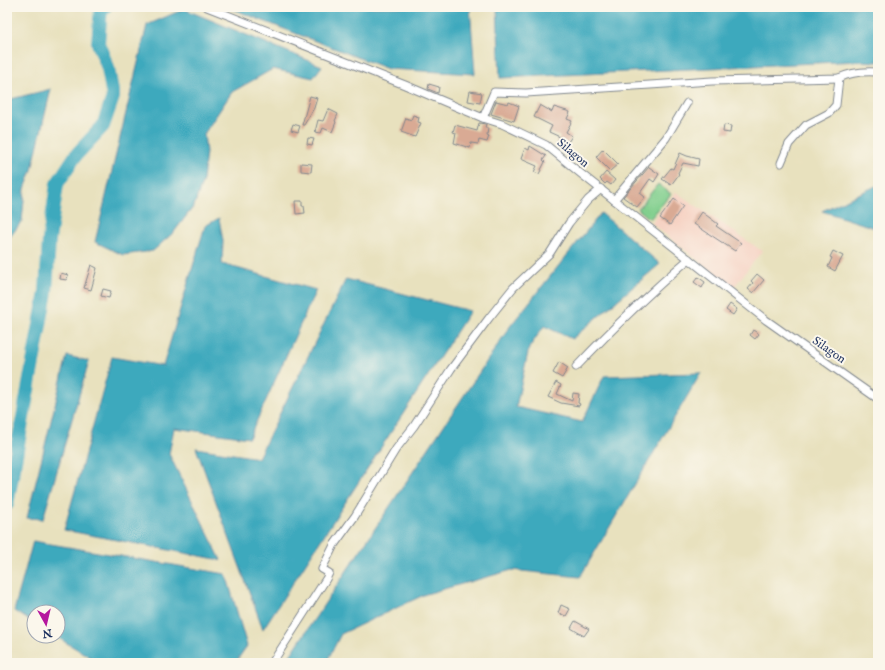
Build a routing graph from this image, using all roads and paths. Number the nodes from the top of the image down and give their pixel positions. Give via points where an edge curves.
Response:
1 (207, 7) edge
2 (878, 72) edge
3 (839, 78) junction
4 (687, 103) dead end
5 (483, 118) junction
6 (781, 163) dead end
7 (601, 189) junction
8 (614, 200) junction
9 (689, 259) junction
10 (576, 367) dead end
11 (878, 399) edge
12 (272, 663) edge

1 - 5 street, Silagon
2 - 3 street via 846,74
3 - 5 street via 712,81 526,93 494,92
3 - 6 street via 836,104 829,113 806,125 789,144
4 - 8 street via 666,138
5 - 7 street, Silagon via 546,145
7 - 8 street, Silagon
7 - 12 street via 588,200 550,253 514,288 451,369 334,545 322,569 329,573 326,579
8 - 9 street, Silagon
9 - 10 street via 614,327
9 - 11 street, Silagon via 766,320

